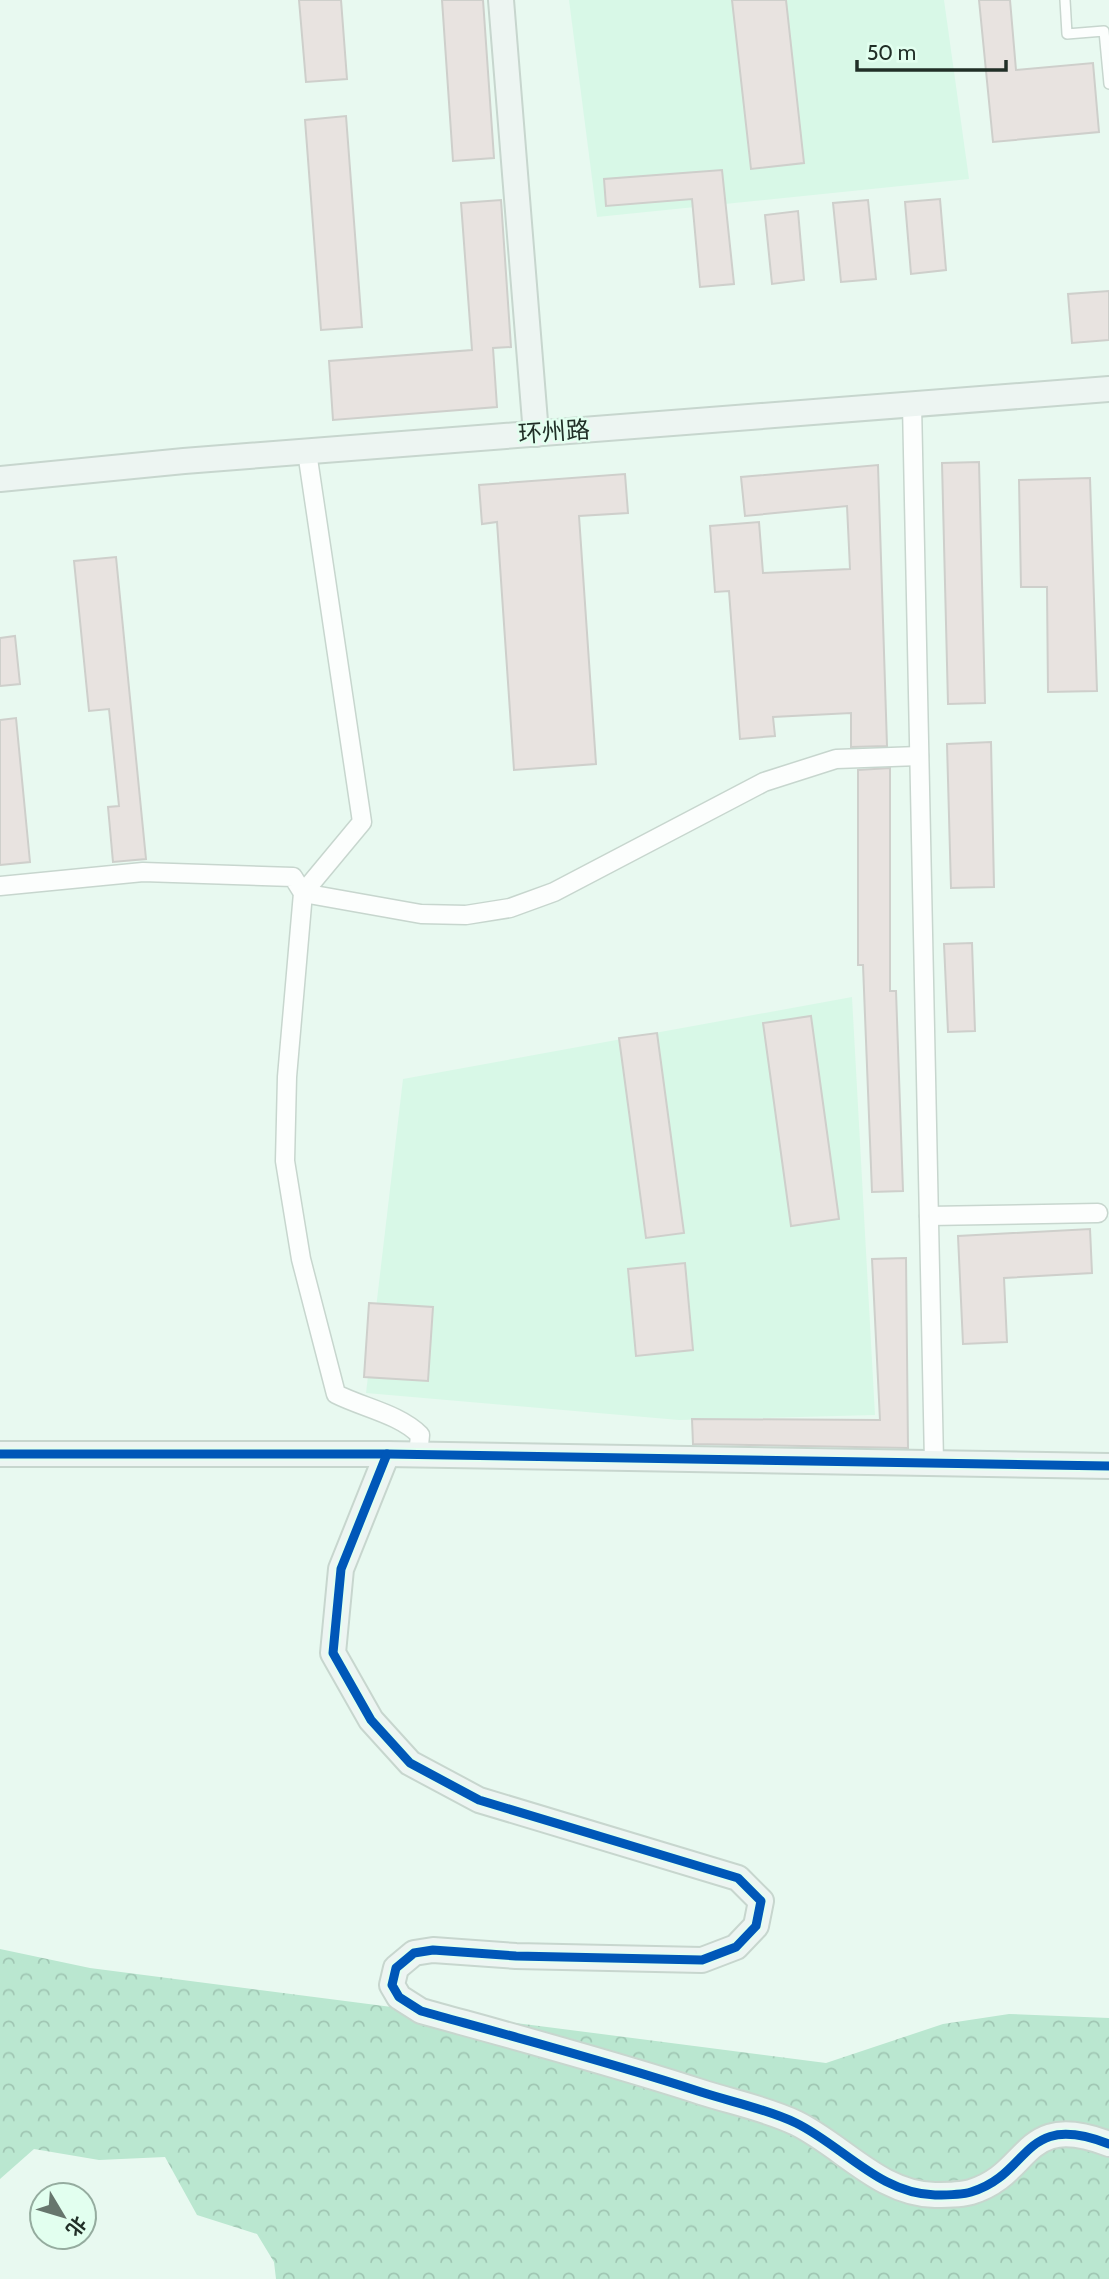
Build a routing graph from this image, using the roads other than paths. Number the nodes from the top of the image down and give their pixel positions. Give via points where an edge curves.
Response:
1 (501, 0) edge
2 (1065, 0) edge
3 (1109, 84) edge
4 (1109, 389) edge
5 (912, 404) junction
6 (537, 434) junction
7 (307, 452) junction
8 (0, 479) edge
9 (919, 755) junction
10 (0, 886) edge
11 (303, 893) junction
12 (1098, 1213) dead end
13 (929, 1216) junction
14 (0, 1454) edge
15 (387, 1454) junction
16 (418, 1456) junction
17 (934, 1462) junction
18 (1109, 1466) edge
19 (1109, 2144) edge

1 - 6 street
2 - 3 lane via 1068,34 1104,31
4 - 5 street, 环州路
5 - 6 street, 环州路
5 - 9 street
6 - 7 street, 环州路
7 - 8 street, 环州路
7 - 11 street via 362,821
9 - 11 street via 835,759 764,782 554,892 510,908 443,916
9 - 13 street
10 - 11 street via 144,872 293,877
11 - 16 street via 287,1077 285,1161 301,1259 336,1394 406,1420 420,1435
12 - 13 street
13 - 17 street
14 - 15 street
15 - 16 street
15 - 19 street via 341,1569 332,1653 371,1720 410,1763 479,1800 738,1878 761,1901 756,1926 736,1947 702,1960 433,1950 414,1953 396,1968 392,1985 399,1997 421,2011 794,2122 903,2191 934,2195 971,2192 1052,2136 1076,2132
16 - 17 street
17 - 18 street

